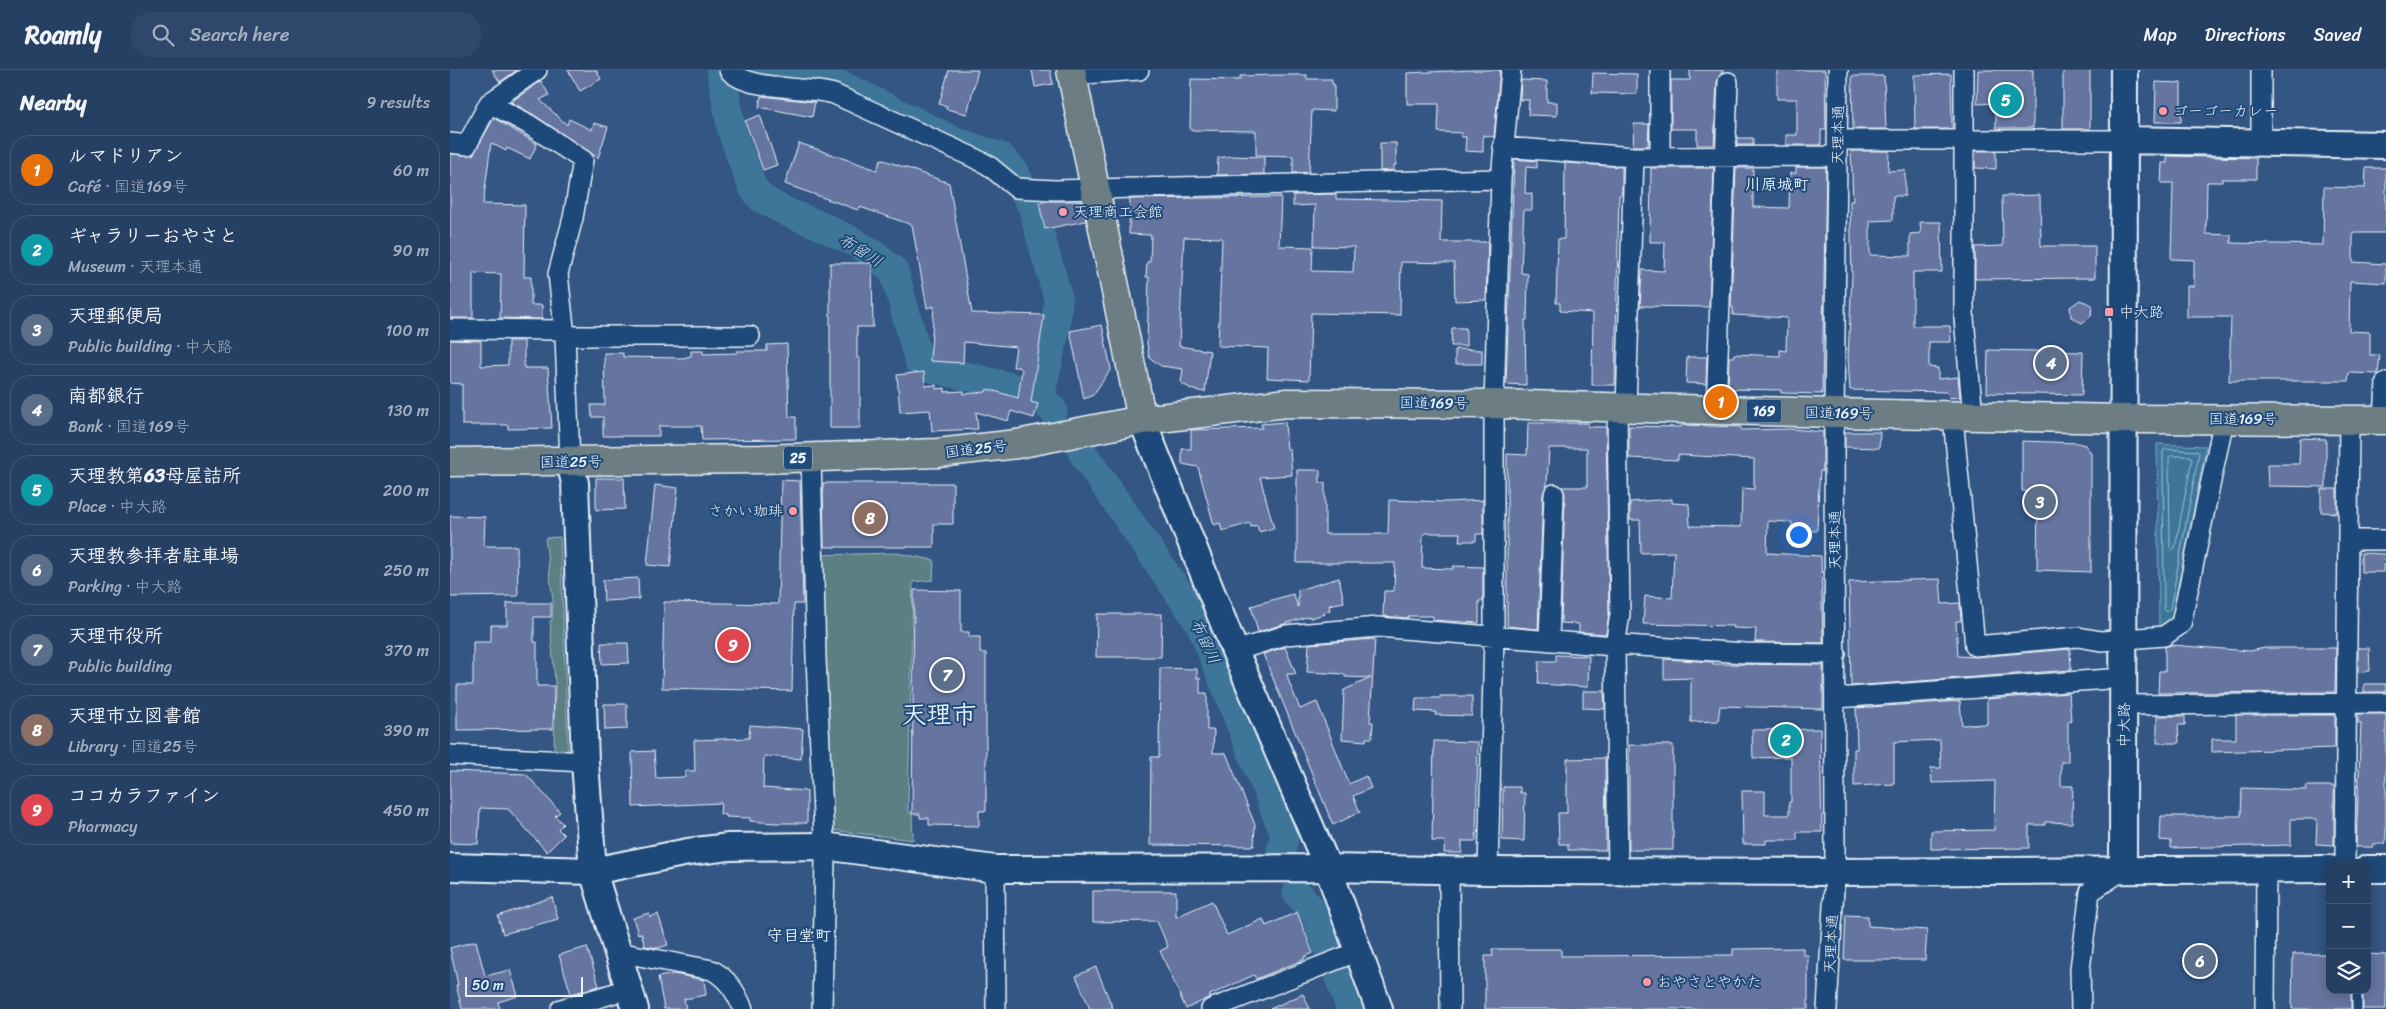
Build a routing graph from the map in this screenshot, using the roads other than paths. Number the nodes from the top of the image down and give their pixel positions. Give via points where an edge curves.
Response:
1 (537, 70) edge
2 (729, 70) edge
3 (1139, 70) edge
4 (1511, 70) edge
5 (1660, 70) edge
6 (1838, 70) edge
7 (1964, 70) edge
8 (2124, 70) edge
9 (2261, 70) edge
10 (1071, 72) edge
11 (1728, 82) dead end
12 (489, 103) junction
13 (1963, 139) junction
14 (2124, 140) junction
15 (450, 143) edge
16 (2261, 144) junction
17 (2386, 145) edge
18 (1503, 147) junction
19 (1838, 148) junction
20 (1634, 157) junction
21 (1660, 157) junction
22 (1726, 158) junction
23 (1501, 179) junction
24 (1094, 190) junction
25 (450, 329) edge
26 (565, 333) junction
27 (750, 336) dead end
28 (2386, 382) edge
29 (1494, 404) junction
30 (1622, 407) junction
31 (1716, 410) junction
32 (1834, 413) junction
33 (1964, 416) junction
34 (2124, 419) junction
35 (2224, 419) junction
36 (1142, 420) junction
37 (2349, 420) junction
38 (2385, 420) edge
39 (812, 458) junction
40 (450, 462) edge
41 (570, 462) junction
42 (1554, 494) dead end
43 (2348, 540) junction
44 (2386, 540) edge
45 (1494, 638) junction
46 (2124, 640) junction
47 (1549, 642) junction
48 (1615, 646) junction
49 (1235, 650) junction
50 (1836, 654) junction
51 (2124, 678) junction
52 (1836, 698) junction
53 (2348, 702) junction
54 (2386, 703) edge
55 (2124, 705) junction
56 (450, 756) edge
57 (585, 762) junction
58 (823, 846) junction
59 (2345, 859) edge
60 (450, 867) edge
61 (995, 868) junction
62 (1328, 868) junction
63 (2266, 869) junction
64 (2326, 869) edge
65 (2371, 869) edge
66 (2386, 869) edge
67 (2123, 870) junction
68 (593, 871) junction
69 (1449, 871) junction
70 (1488, 871) junction
71 (1618, 871) junction
72 (1835, 872) junction
73 (618, 952) junction
74 (1350, 954) junction
75 (2357, 994) edge
76 (632, 999) edge
77 (561, 1009) edge
78 (742, 1009) edge
79 (822, 1009) edge
80 (996, 1009) edge
81 (1211, 1009) edge
82 (1379, 1009) edge
83 (1450, 1009) edge
84 (1827, 1009) edge
85 (2081, 1009) edge
86 (2265, 1009) edge
87 (2357, 1009) edge

1 - 12 street
2 - 24 street via 741,79 761,84 834,94 970,156 1024,189
3 - 10 street
4 - 18 street
5 - 21 street
6 - 19 street, 天理本通
7 - 13 street
8 - 14 street, 中大路
9 - 16 street
10 - 24 highway
11 - 22 street
12 - 15 street via 467,145
12 - 26 street via 583,160 573,218 558,274
13 - 14 street
13 - 19 street
13 - 33 street
14 - 16 street
14 - 34 street, 中大路
16 - 17 street
18 - 20 street
18 - 23 street
19 - 22 street
19 - 32 street, 天理本通
20 - 21 street
20 - 30 street
21 - 22 street
22 - 31 street
23 - 24 street
23 - 29 street
24 - 36 highway
25 - 26 street
26 - 27 street
26 - 41 street
28 - 38 street
29 - 30 highway, 国道169号 / 169
29 - 36 highway, 国道169号 / 169 via 1287,403
29 - 45 street
30 - 31 highway, 国道169号 / 169
30 - 48 street via 1620,614
31 - 32 highway, 国道169号 / 169
32 - 33 highway, 国道169号 / 169
32 - 50 street, 天理本通
33 - 34 highway, 国道169号 / 169
33 - 46 street via 1954,428 1975,646 2078,637
34 - 35 highway, 国道169号 / 169
34 - 46 street, 中大路
35 - 37 highway, 国道169号 / 169
35 - 46 street via 2181,624 2164,636
36 - 39 highway, 国道25号 / 25 via 962,451
36 - 49 street
37 - 38 highway, 国道169号 / 169
37 - 43 street
39 - 41 highway, 国道25号 / 25
39 - 58 street
40 - 41 highway, 国道25号 / 25
41 - 57 street via 575,483
42 - 47 street
43 - 44 street
43 - 53 street
45 - 47 street
45 - 49 street via 1378,627 1344,628 1286,635
45 - 70 street
46 - 51 street, 中大路
47 - 48 street
48 - 50 street
48 - 71 street
49 - 62 street
50 - 52 street, 天理本通
51 - 52 street
51 - 55 street, 中大路
52 - 72 street, 天理本通
53 - 54 street
53 - 55 street
53 - 59 street
55 - 67 street, 中大路
56 - 57 street
57 - 68 street
58 - 61 street
58 - 68 street via 729,847
58 - 79 street
60 - 68 street
61 - 62 street
61 - 80 street
62 - 69 street
62 - 74 street
63 - 64 street
63 - 67 street
63 - 86 street
65 - 66 street
67 - 72 street
67 - 85 street via 2090,892 2080,969
68 - 73 street
69 - 70 street
69 - 83 street
70 - 71 street
71 - 72 street
72 - 84 street, 天理本通
73 - 76 street
73 - 78 street via 712,970 732,986
74 - 81 street
74 - 82 street
75 - 87 lane
76 - 77 street

